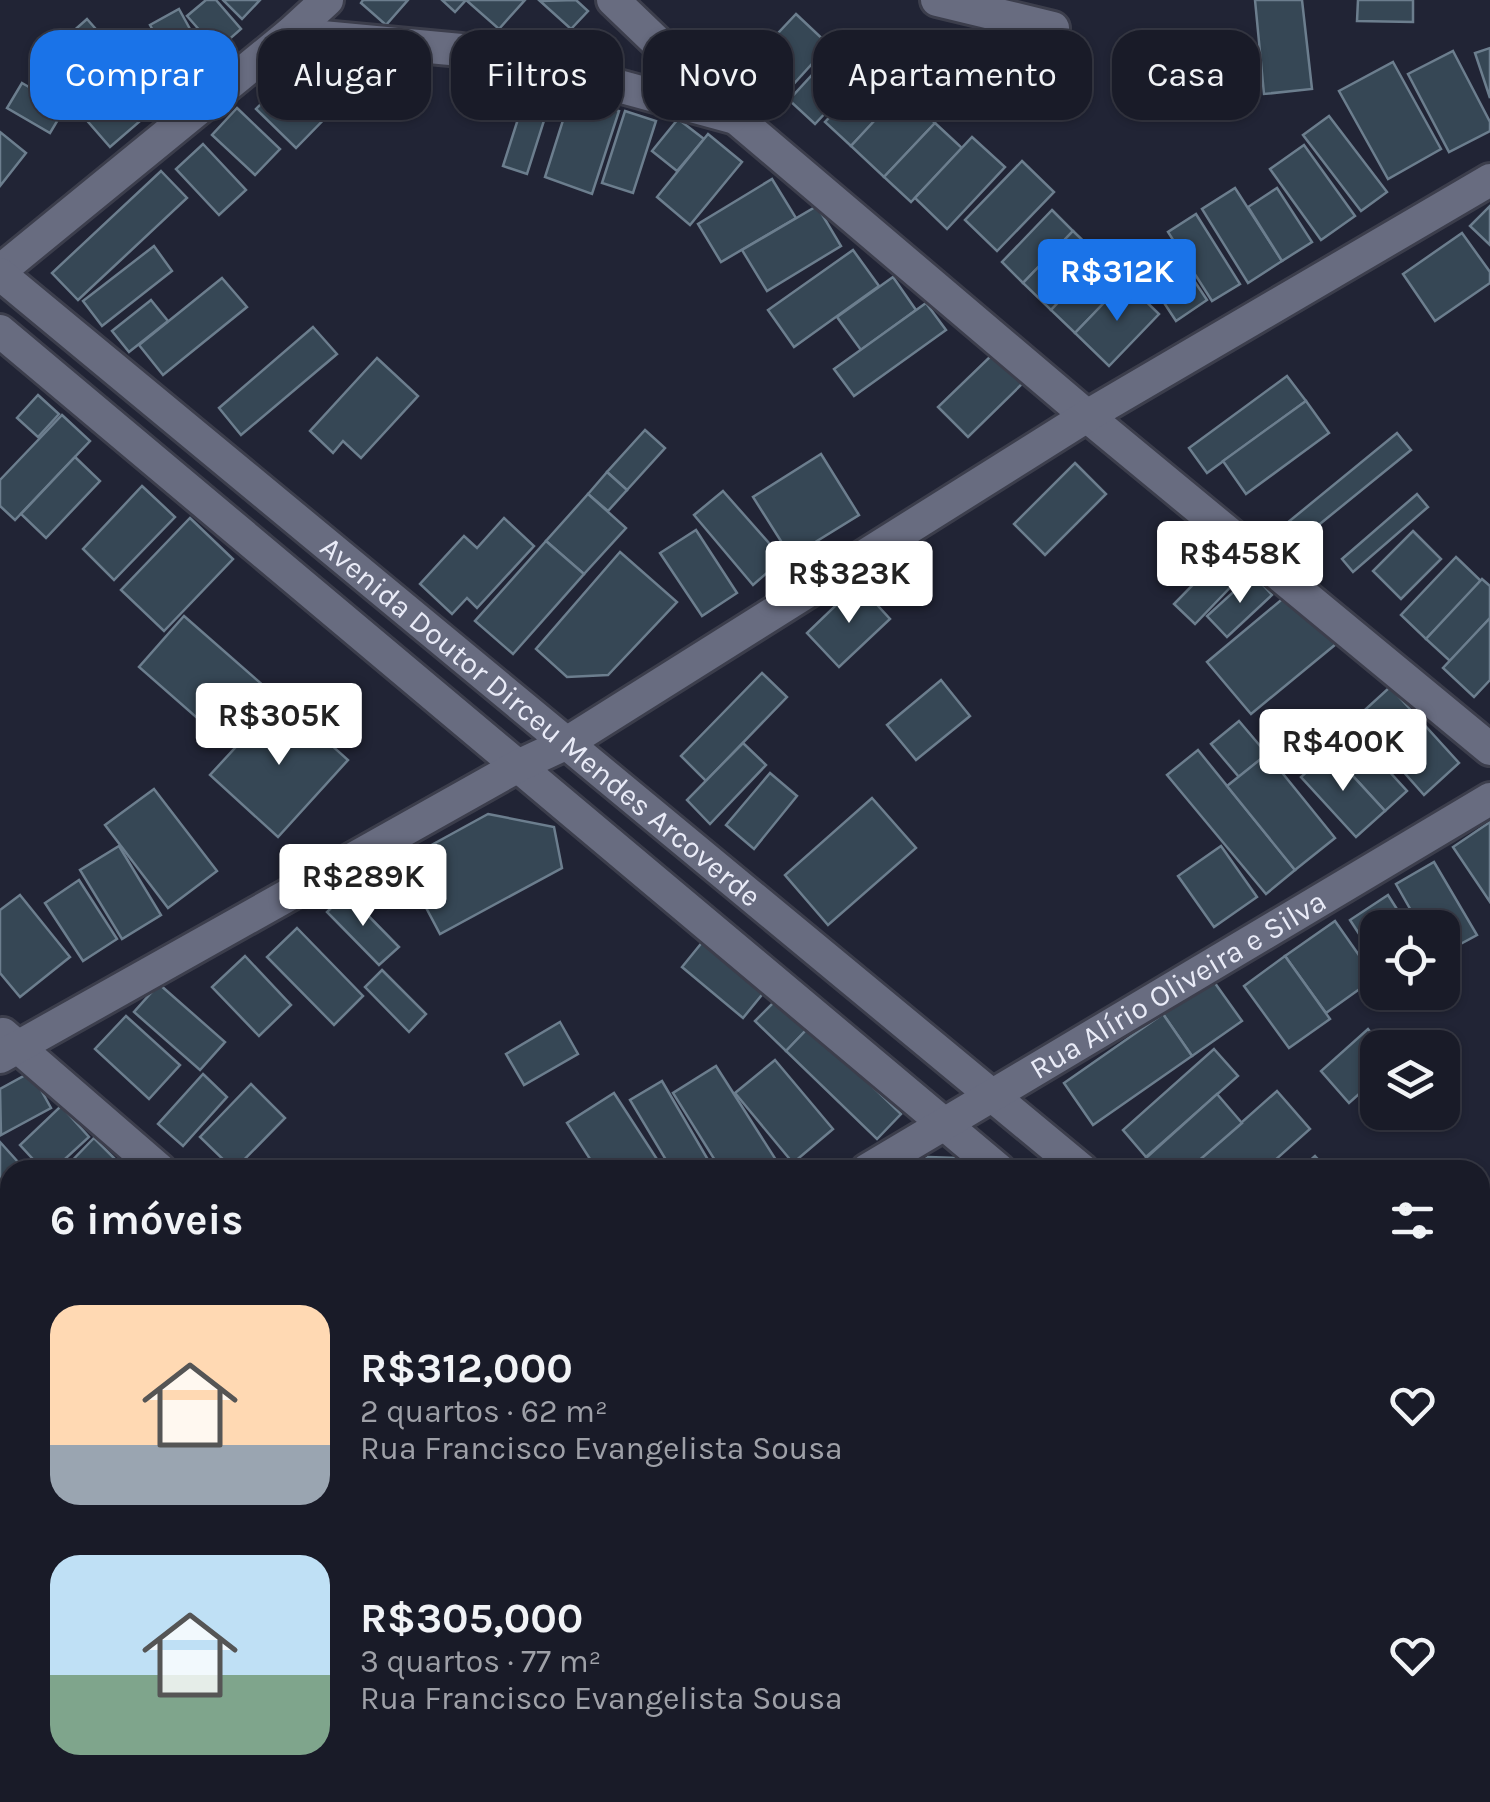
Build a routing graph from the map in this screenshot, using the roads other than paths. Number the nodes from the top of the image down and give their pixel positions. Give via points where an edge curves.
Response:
1 (328, 0) edge
2 (614, 0) edge
3 (936, 0) edge
4 (1052, 28) dead end
5 (294, 30) edge
6 (645, 30) edge
7 (431, 47) edge
8 (258, 60) edge
9 (643, 93) edge
10 (738, 120) edge
11 (1490, 180) edge
12 (0, 272) edge
13 (0, 331) edge
14 (1087, 416) junction
15 (565, 744) junction
16 (1490, 749) edge
17 (520, 765) junction
18 (1490, 799) edge
19 (6, 1045) edge
20 (990, 1094) junction
21 (944, 1124) junction
22 (148, 1160) edge
23 (884, 1160) edge
24 (986, 1160) edge
25 (1070, 1160) edge

1 - 5 street
2 - 6 street
3 - 4 street
7 - 9 street via 534,63
8 - 12 street
10 - 14 street
11 - 14 street
12 - 15 street, Avenida Doutor Dirceu Mendes Arcoverde
13 - 17 street, Avenida Doutor Dirceu Mendes Arcoverde
14 - 15 street
14 - 16 street
15 - 17 street
15 - 20 street, Avenida Doutor Dirceu Mendes Arcoverde
17 - 19 street
17 - 21 street, Avenida Doutor Dirceu Mendes Arcoverde
18 - 20 street, Rua Alírio Oliveira e Silva
19 - 22 street
20 - 21 street, Rua Alírio Oliveira e Silva
20 - 25 street, Avenida Doutor Dirceu Mendes Arcoverde
21 - 23 street, Rua Alírio Oliveira e Silva
21 - 24 street, Avenida Doutor Dirceu Mendes Arcoverde

